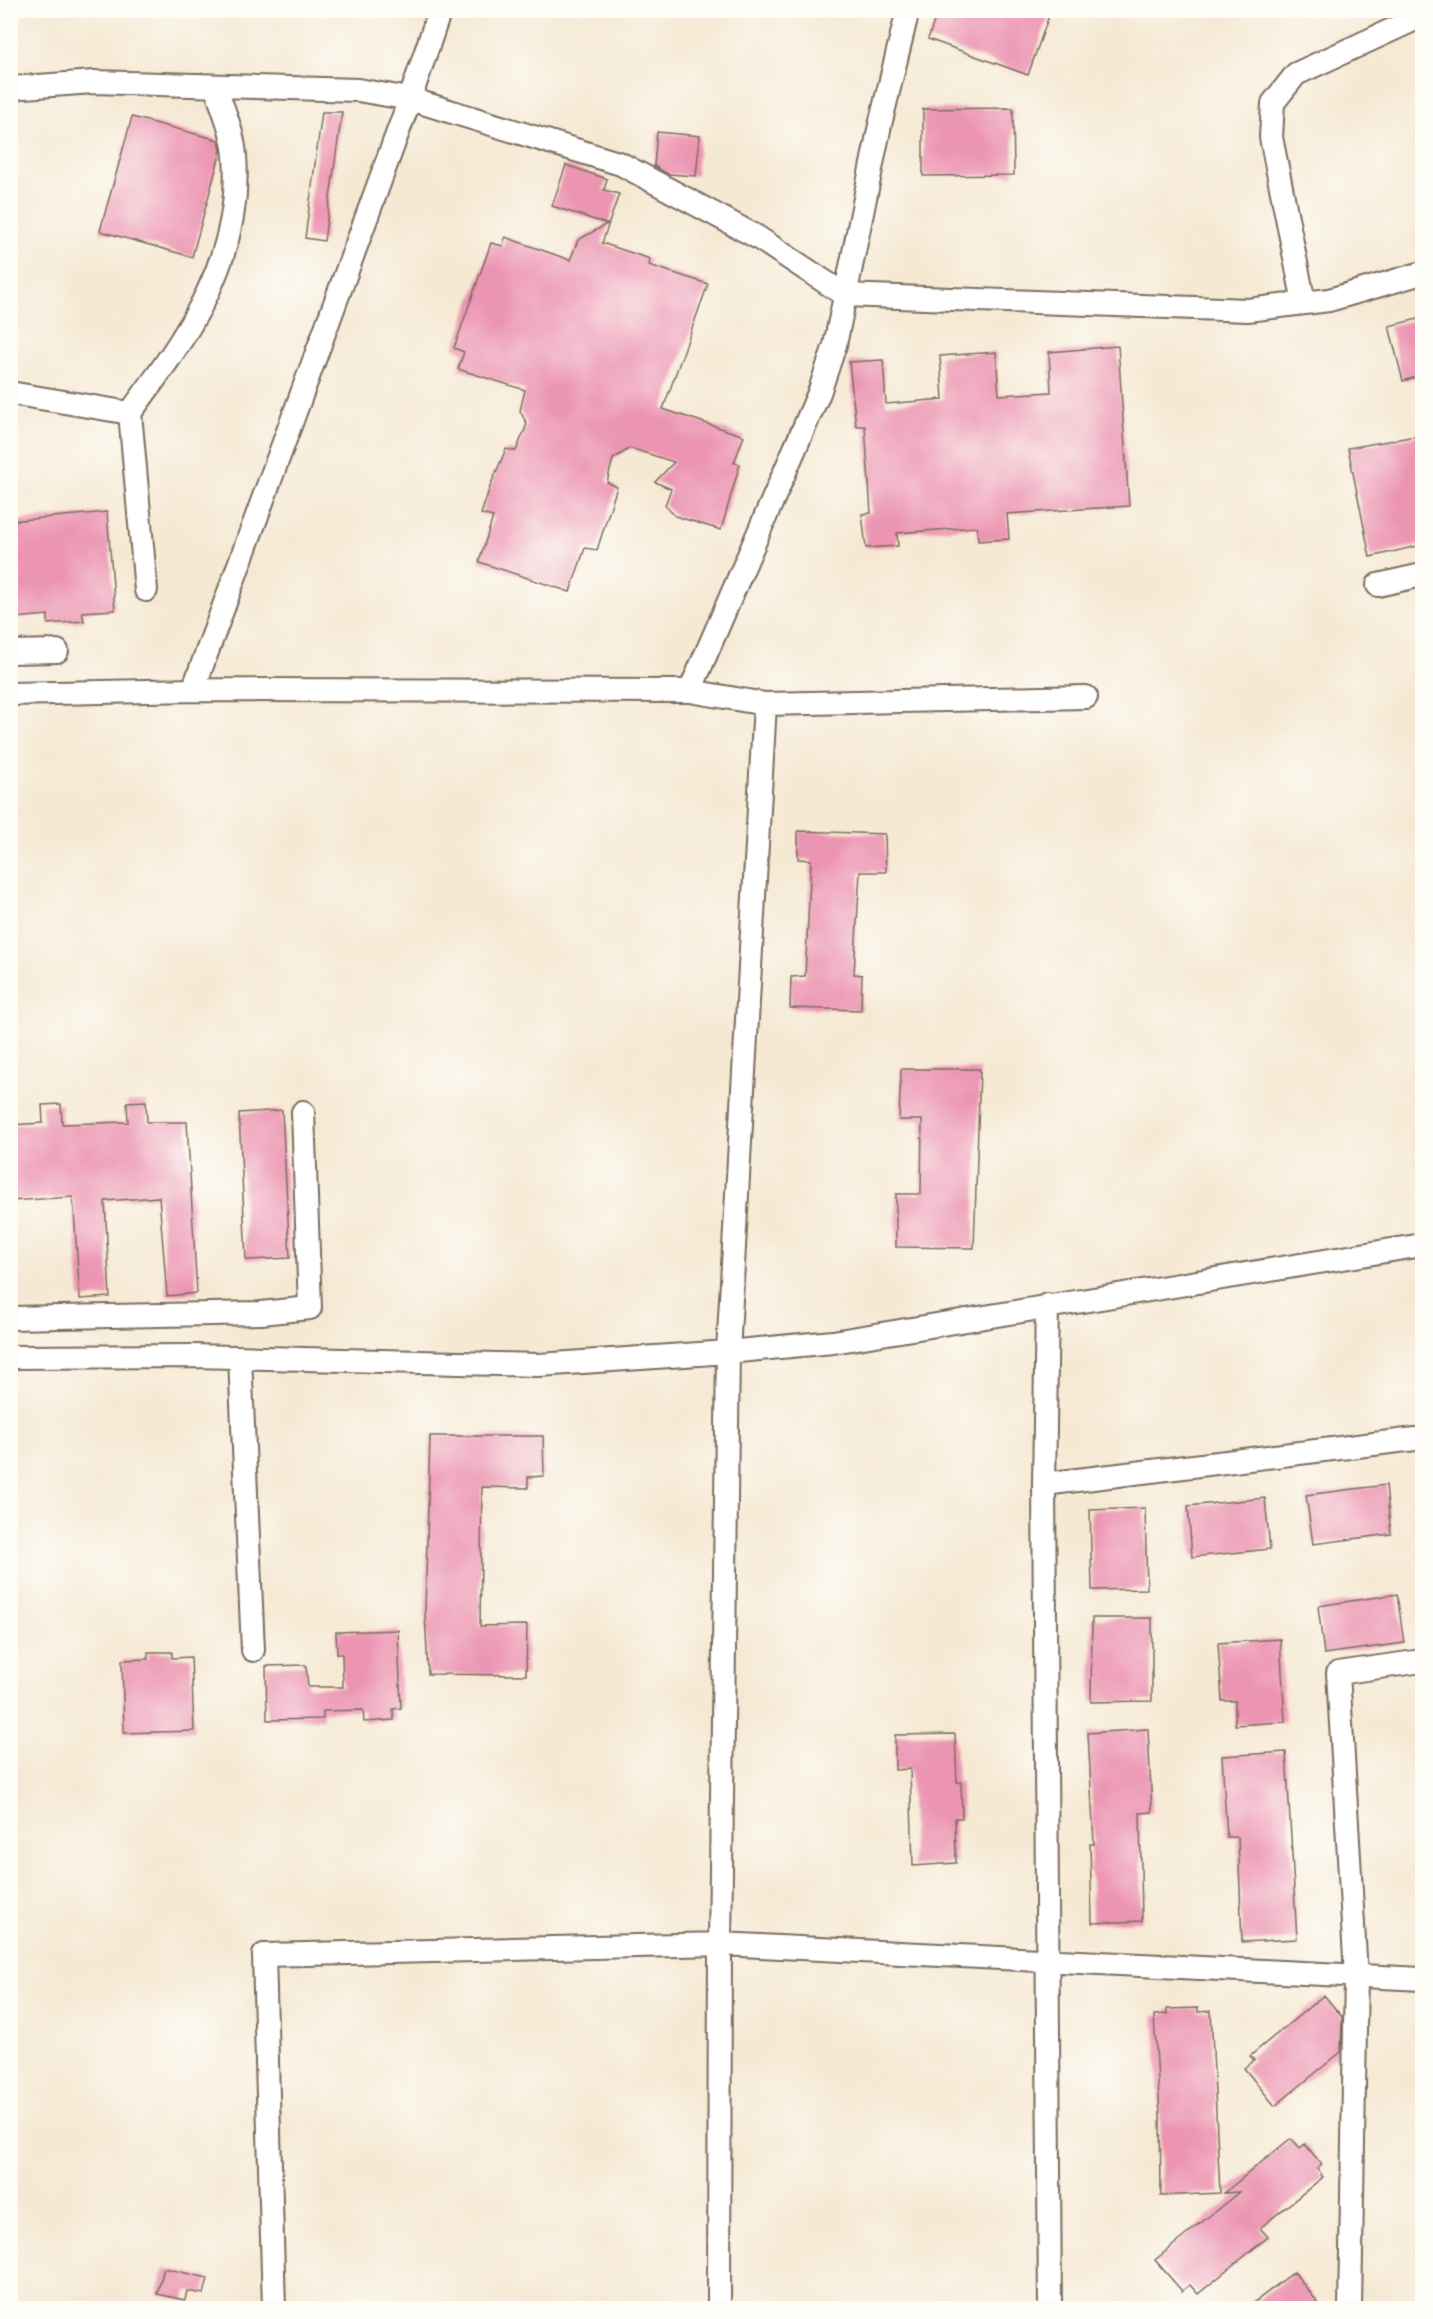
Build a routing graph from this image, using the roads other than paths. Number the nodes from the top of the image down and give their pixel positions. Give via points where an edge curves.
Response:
1 (440, 10) edge
2 (908, 10) edge
3 (1422, 16) edge
4 (215, 86) junction
5 (10, 88) edge
6 (410, 99) junction
7 (1422, 273) edge
8 (845, 295) junction
9 (1304, 303) junction
10 (10, 393) edge
11 (130, 413) junction
12 (1422, 575) edge
13 (1378, 585) dead end
14 (146, 591) dead end
15 (57, 651) dead end
16 (10, 652) edge
17 (193, 690) junction
18 (690, 691) junction
19 (10, 694) edge
20 (1086, 697) dead end
21 (765, 704) junction
22 (303, 1112) dead end
23 (1422, 1245) edge
24 (1047, 1305) junction
25 (10, 1318) edge
26 (728, 1352) junction
27 (10, 1357) edge
28 (240, 1358) junction
29 (1415, 1439) dead end
30 (1044, 1484) junction
31 (253, 1650) dead end
32 (1422, 1661) edge
33 (720, 1944) junction
34 (1047, 1961) junction
35 (1356, 1975) junction
36 (1422, 1979) edge
37 (274, 2308) edge
38 (719, 2308) edge
39 (1050, 2308) edge
40 (1350, 2308) edge

1 - 6 street
2 - 8 street
3 - 9 street via 1296,74 1273,103 1271,137
4 - 5 street via 94,82
4 - 6 street via 358,90
4 - 11 street via 235,157 227,234 207,299 173,356
6 - 8 street via 621,164 757,237
6 - 17 street
7 - 9 street via 1329,300
8 - 9 street via 1248,310
8 - 18 street via 835,345 819,393
10 - 11 street
11 - 14 street
12 - 13 street
15 - 16 street
17 - 18 street
17 - 19 street
18 - 21 street
20 - 21 street
21 - 26 street
22 - 25 street via 310,1308 261,1313
23 - 24 street
24 - 26 street via 833,1342
24 - 30 street
26 - 28 street via 539,1365
26 - 33 street
27 - 28 street
28 - 31 street
29 - 30 street
30 - 34 street
32 - 35 street via 1338,1673
33 - 34 street
33 - 37 street via 264,1955
33 - 38 street
34 - 35 street
34 - 39 street
35 - 36 street
35 - 40 street

